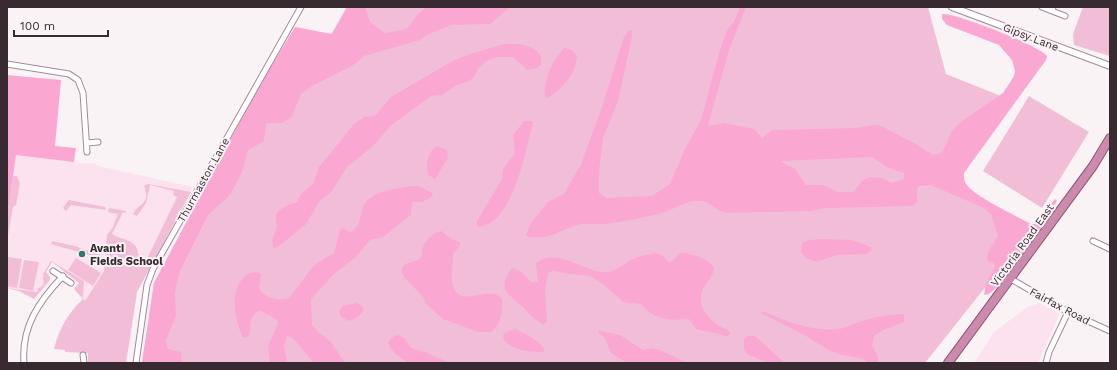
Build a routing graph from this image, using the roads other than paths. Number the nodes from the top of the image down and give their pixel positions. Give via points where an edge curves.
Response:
1 (301, 7) edge
2 (952, 7) edge
3 (1042, 7) edge
4 (1052, 9) edge
5 (1065, 16) dead end
6 (7, 64) edge
7 (1110, 66) edge
8 (1110, 138) edge
9 (98, 142) dead end
10 (87, 143) junction
11 (87, 152) dead end
12 (1093, 241) dead end
13 (1110, 249) edge
14 (53, 271) dead end
15 (62, 276) junction
16 (1011, 279) junction
17 (71, 283) dead end
18 (1068, 312) junction
19 (1110, 331) edge
20 (83, 355) dead end
21 (24, 363) edge
22 (84, 363) edge
23 (136, 363) edge
24 (948, 363) edge
25 (1046, 363) edge

1 - 23 street, Thurmaston Lane via 153,269 147,286
2 - 7 street, Gipsy Lane
3 - 4 street
4 - 5 street
6 - 10 street via 68,74 76,78 84,93
8 - 16 highway, Victoria Road East via 1093,166
9 - 10 street
10 - 11 street
12 - 13 street
14 - 15 street
15 - 17 street
15 - 21 street via 32,316 25,341
16 - 18 street, Fairfax Road
16 - 24 highway, Victoria Road East
18 - 19 street, Fairfax Road
18 - 25 street
20 - 22 street

